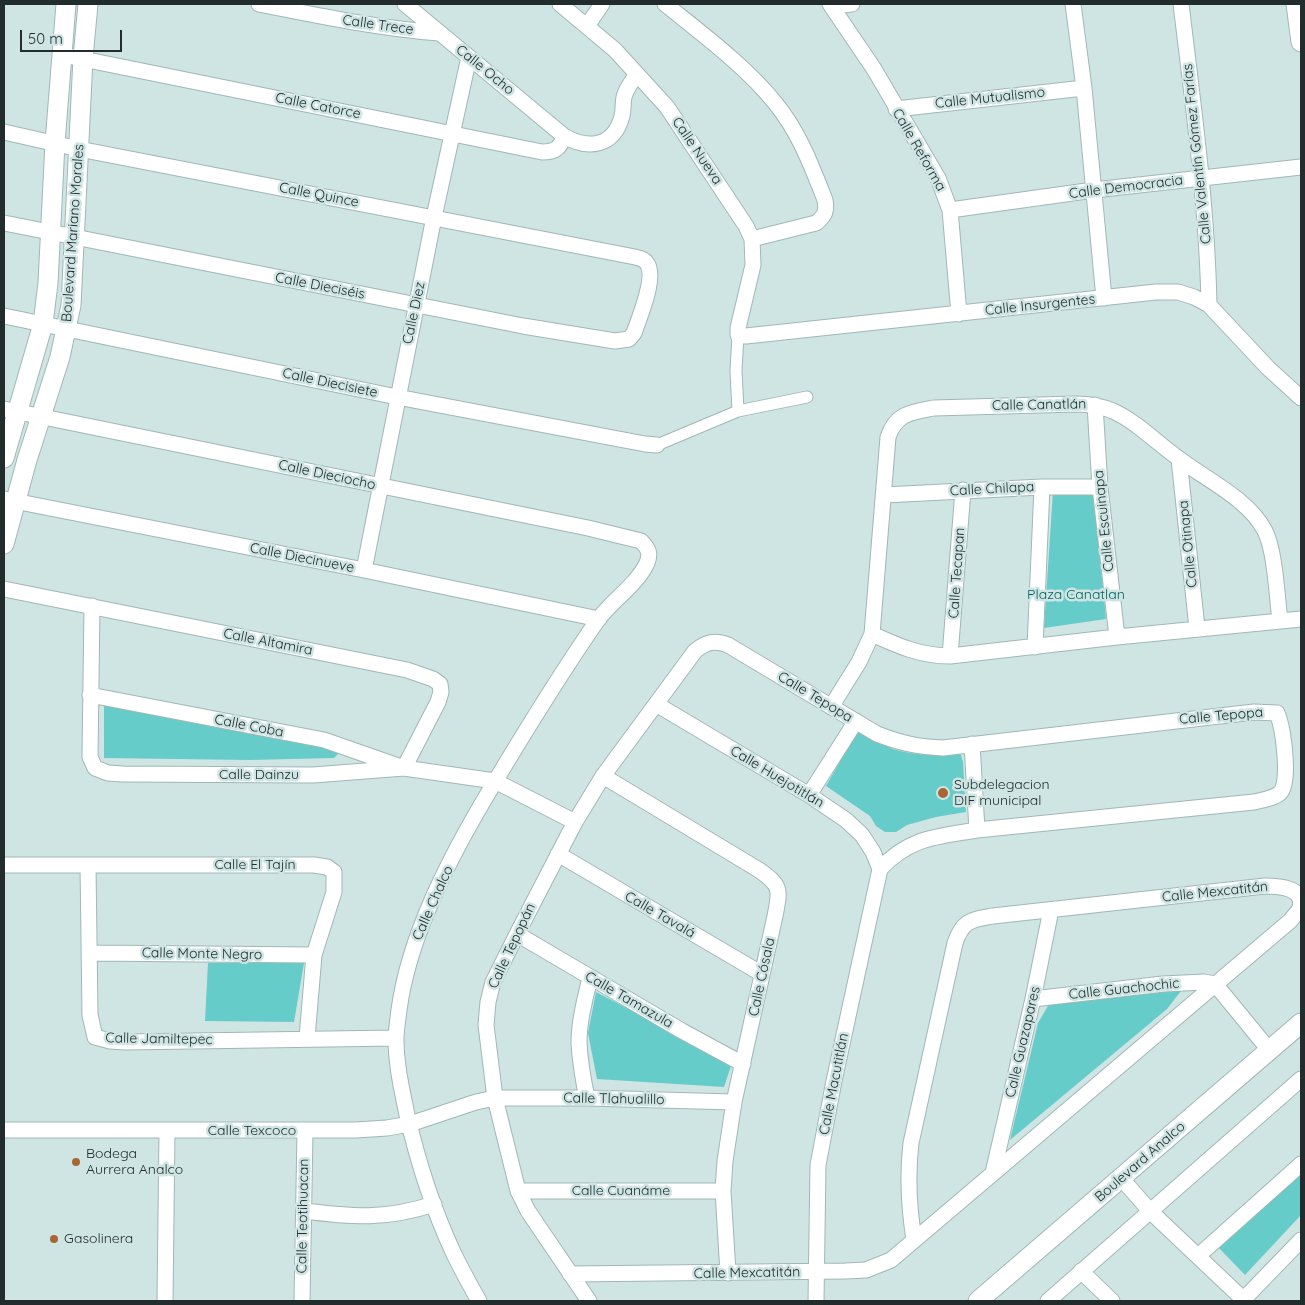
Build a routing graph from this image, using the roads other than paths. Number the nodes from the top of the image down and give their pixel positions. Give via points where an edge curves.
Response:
1 (66, 4) edge
2 (88, 4) edge
3 (259, 4) edge
4 (405, 4) edge
5 (560, 4) edge
6 (602, 4) edge
7 (665, 4) edge
8 (852, 4) edge
9 (1073, 4) edge
10 (1181, 4) edge
11 (1296, 4) edge
12 (831, 5) edge
13 (587, 26) junction
14 (439, 33) junction
15 (1301, 42) edge
16 (62, 55) junction
17 (469, 57) junction
18 (83, 58) junction
19 (637, 74) junction
20 (1084, 88) junction
21 (896, 108) junction
22 (4, 132) edge
23 (453, 133) junction
24 (564, 136) junction
25 (55, 143) junction
26 (79, 148) junction
27 (1301, 167) edge
28 (1201, 178) junction
29 (1094, 190) junction
30 (950, 210) junction
31 (434, 217) junction
32 (4, 223) edge
33 (52, 232) junction
34 (75, 236) junction
35 (752, 239) junction
36 (1104, 298) junction
37 (416, 304) junction
38 (1209, 305) junction
39 (959, 314) junction
40 (4, 316) edge
41 (43, 324) junction
42 (66, 329) junction
43 (634, 334) joint
44 (738, 335) junction
45 (397, 397) junction
46 (807, 397) dead end
47 (1301, 398) edge
48 (1095, 405) junction
49 (11, 410) edge
50 (738, 411) junction
51 (40, 416) junction
52 (657, 445) joint
53 (4, 458) edge
54 (1179, 459) junction
55 (381, 486) junction
56 (1042, 487) junction
57 (1100, 487) junction
58 (963, 490) junction
59 (884, 495) junction
60 (9, 500) edge
61 (4, 544) edge
62 (647, 547) joint
63 (364, 570) junction
64 (4, 589) edge
65 (92, 606) junction
66 (1301, 618) edge
67 (599, 619) junction
68 (1280, 620) junction
69 (1197, 628) junction
70 (872, 634) junction
71 (1117, 637) junction
72 (728, 645) joint
73 (1035, 647) junction
74 (950, 656) junction
75 (90, 695) junction
76 (656, 704) junction
77 (831, 707) junction
78 (856, 721) junction
79 (972, 744) junction
80 (404, 768) junction
81 (604, 776) junction
82 (495, 781) junction
83 (809, 795) junction
84 (575, 822) junction
85 (976, 830) junction
86 (558, 854) junction
87 (4, 865) edge
88 (88, 865) junction
89 (880, 869) junction
90 (1051, 910) junction
91 (516, 934) junction
92 (90, 953) junction
93 (314, 955) junction
94 (762, 974) junction
95 (590, 978) junction
96 (1216, 984) junction
97 (1033, 999) junction
98 (1301, 1023) edge
99 (307, 1038) junction
100 (396, 1038) junction
101 (1270, 1051) junction
102 (743, 1064) junction
103 (1301, 1080) edge
104 (495, 1098) junction
105 (587, 1098) junction
106 (734, 1102) junction
107 (410, 1124) junction
108 (4, 1130) edge
109 (167, 1130) junction
110 (305, 1131) junction
111 (1301, 1164) edge
112 (993, 1173) junction
113 (1121, 1178) junction
114 (518, 1191) junction
115 (724, 1191) junction
116 (434, 1204) junction
117 (304, 1211) junction
118 (1151, 1212) junction
119 (914, 1240) junction
120 (1301, 1240) edge
121 (1198, 1256) junction
122 (1082, 1271) junction
123 (817, 1272) junction
124 (728, 1273) junction
125 (570, 1274) junction
126 (165, 1301) edge
127 (302, 1301) edge
128 (479, 1301) edge
129 (588, 1301) edge
130 (816, 1301) edge
131 (978, 1301) edge
132 (1048, 1301) edge
133 (1112, 1301) edge
134 (1244, 1301) edge

1 - 16 street, Boulevard Mariano Morales
2 - 18 street, Boulevard Mariano Morales
3 - 14 street, Calle Trece via 347,21
4 - 14 street, Calle Ocho
5 - 13 street, Calle Nueva
6 - 13 street
7 - 35 street via 763,88 777,105 799,142 825,200 823,218 816,223
8 - 12 street
9 - 20 street
10 - 28 street, Calle Valentín Gómez Farías
11 - 15 street
12 - 21 street, Calle Reforma
13 - 19 street, Calle Nueva
14 - 17 street, Calle Ocho
16 - 18 street, Calle Catorce
16 - 25 street, Boulevard Mariano Morales
17 - 23 street, Calle Diez
17 - 24 street, Calle Ocho
18 - 23 street, Calle Catorce
18 - 26 street, Boulevard Mariano Morales
19 - 24 street, Calle Ocho via 625,94 621,121 609,138 587,145
19 - 35 street, Calle Nueva via 667,107 693,144
20 - 21 street, Calle Mutualismo
20 - 29 street
21 - 30 street, Calle Reforma via 938,178
22 - 25 street, Calle Quince
23 - 24 street, Calle Catorce via 548,152 560,147
23 - 31 street, Calle Diez
25 - 26 street, Calle Quince
25 - 33 street, Boulevard Mariano Morales
26 - 31 street, Calle Quince
26 - 34 street, Boulevard Mariano Morales
27 - 28 street, Calle Democracia
28 - 29 street, Calle Democracia
28 - 38 street, Calle Valentín Gómez Farías
29 - 30 street, Calle Democracia
29 - 36 street
30 - 39 street, Calle Reforma
31 - 37 street, Calle Diez
31 - 43 street, Calle Quince via 645,261 650,279
32 - 33 street, Calle Dieciséis
33 - 34 street, Calle Dieciséis
33 - 41 street, Boulevard Mariano Morales
34 - 37 street, Calle Dieciséis
34 - 42 street, Boulevard Mariano Morales via 71,305
35 - 44 street, Calle Nueva via 753,265
36 - 38 street, Calle Insurgentes via 1178,292
36 - 39 street, Calle Insurgentes
37 - 43 street, Calle Dieciséis via 604,340 622,341
37 - 45 street, Calle Diez
38 - 47 street, Calle Insurgentes
39 - 44 street, Calle Insurgentes
40 - 41 street, Calle Diecisiete
41 - 42 street, Calle Diecisiete
41 - 49 street, Boulevard Mariano Morales
42 - 45 street, Calle Diecisiete
42 - 51 street, Boulevard Mariano Morales
44 - 50 street
45 - 52 street, Calle Diecisiete
45 - 55 street, Calle Diez
46 - 50 street
48 - 54 street, Calle Canatlán via 1132,422
48 - 57 street, Calle Escuinapa
48 - 59 street, Calle Canatlán via 934,408 900,417 888,437
49 - 51 street, Calle Dieciocho
49 - 53 street, Boulevard Mariano Morales
50 - 52 street
51 - 55 street, Calle Dieciocho
51 - 60 street, Boulevard Mariano Morales
54 - 68 street, Calle Canatlán via 1244,506 1266,532
54 - 69 street, Calle Otinapa
55 - 62 street, Calle Dieciocho via 617,534 641,541
55 - 63 street, Calle Diez
56 - 57 street, Calle Chilapa
56 - 58 street, Calle Chilapa
56 - 73 street
57 - 71 street, Calle Escuinapa
58 - 59 street, Calle Chilapa
58 - 74 street, Calle Tecapan
59 - 70 street, Calle Canatlán
60 - 61 street, Boulevard Mariano Morales
60 - 63 street, Calle Diecinueve
62 - 67 street, Calle Chalco via 646,565
63 - 67 street, Calle Diecinueve
64 - 65 street, Calle Altamira
65 - 75 street, Calle Dainzu
65 - 80 street, Calle Altamira via 407,670 433,679 440,684 438,702
66 - 68 street
67 - 82 street, Calle Chalco
68 - 69 street
69 - 71 street
70 - 74 street via 917,653
70 - 77 street, Calle Canatlán via 860,662
71 - 73 street
72 - 76 street, Calle Tepopán via 711,642 702,645
72 - 77 street, Calle Tepopa
73 - 74 street
75 - 80 street, Calle Coba via 324,740
75 - 80 street, Calle Dainzu via 90,757 95,768 108,773 313,775
76 - 81 street, Calle Tepopán
76 - 83 street, Calle Huejotitlán
77 - 78 street, Calle Tepopa
78 - 79 street, Calle Tepopa via 877,734 921,747
78 - 83 street
79 - 85 street
79 - 85 street, Calle Tepopa via 1270,712 1277,713 1280,720 1285,776 1282,791 1265,799
80 - 82 street, Calle Dainzu
81 - 84 street, Calle Tepopán
81 - 94 street, Calle Cósala via 771,878 778,888 779,899
82 - 84 street, Calle Dainzu
82 - 100 street, Calle Chalco via 470,822 416,937 402,986
83 - 89 street, Calle Huejotitlán via 846,820 862,836
84 - 86 street, Calle Tepopán
85 - 89 street, Calle Tepopa via 919,841 893,856
86 - 91 street, Calle Tepopán
86 - 94 street, Calle Tavalá
87 - 88 street, Calle El Tajín
88 - 92 street, Calle Jamiltepec
88 - 93 street, Calle El Tajín via 327,867 334,872 334,892
89 - 123 street, Calle Macutitlán via 818,1165
90 - 96 street, Calle Mexcatitán via 1265,886 1290,888 1296,893 1300,908
90 - 97 street, Calle Guazapares
90 - 119 street, Calle Mexcatitán via 977,919 966,922 959,930 911,1143 908,1168
91 - 95 street, Calle Tamazula
91 - 104 street, Calle Tepopán via 493,982 488,1002 486,1025
92 - 93 street, Calle Monte Negro
92 - 99 street, Calle Jamiltepec via 90,1015 95,1037 125,1042
93 - 99 street, Calle El Tajín
94 - 102 street, Calle Cósala
95 - 102 street, Calle Tamazula
95 - 105 street via 579,1041
96 - 97 street, Calle Guachochic via 1170,984
96 - 101 street
96 - 112 street, Calle Mexcatitán
97 - 112 street, Calle Guazapares
98 - 101 street, Boulevard Analco
99 - 100 street, Calle Jamiltepec
100 - 107 street, Calle Chalco via 400,1084
101 - 113 street, Boulevard Analco
102 - 106 street, Calle Cósala
103 - 118 street
104 - 105 street, Calle Tlahualillo
104 - 107 street, Calle Texcoco
104 - 114 street, Calle Tepopán
105 - 106 street, Calle Tlahualillo
106 - 115 street, Calle Cósala
107 - 110 street, Calle Texcoco
107 - 116 street, Calle Chalco
108 - 109 street, Calle Texcoco
109 - 110 street, Calle Texcoco
109 - 126 street
110 - 117 street, Calle Teotihuacan
111 - 121 street
112 - 119 street, Calle Mexcatitán
113 - 118 street
113 - 131 street, Boulevard Analco
114 - 115 street, Calle Cuanáme
114 - 125 street, Calle Tepopán
115 - 124 street, Calle Cósala
116 - 117 street via 371,1217
116 - 128 street, Calle Chalco via 453,1252
117 - 127 street, Calle Teotihuacan
118 - 121 street
118 - 122 street
119 - 123 street, Calle Mexcatitán via 879,1266 866,1270
120 - 134 street
121 - 134 street
122 - 132 street
122 - 133 street
123 - 124 street, Calle Mexcatitán
123 - 130 street, Calle Macutitlán
124 - 125 street, Calle Mexcatitán
125 - 129 street, Calle Tepopán

